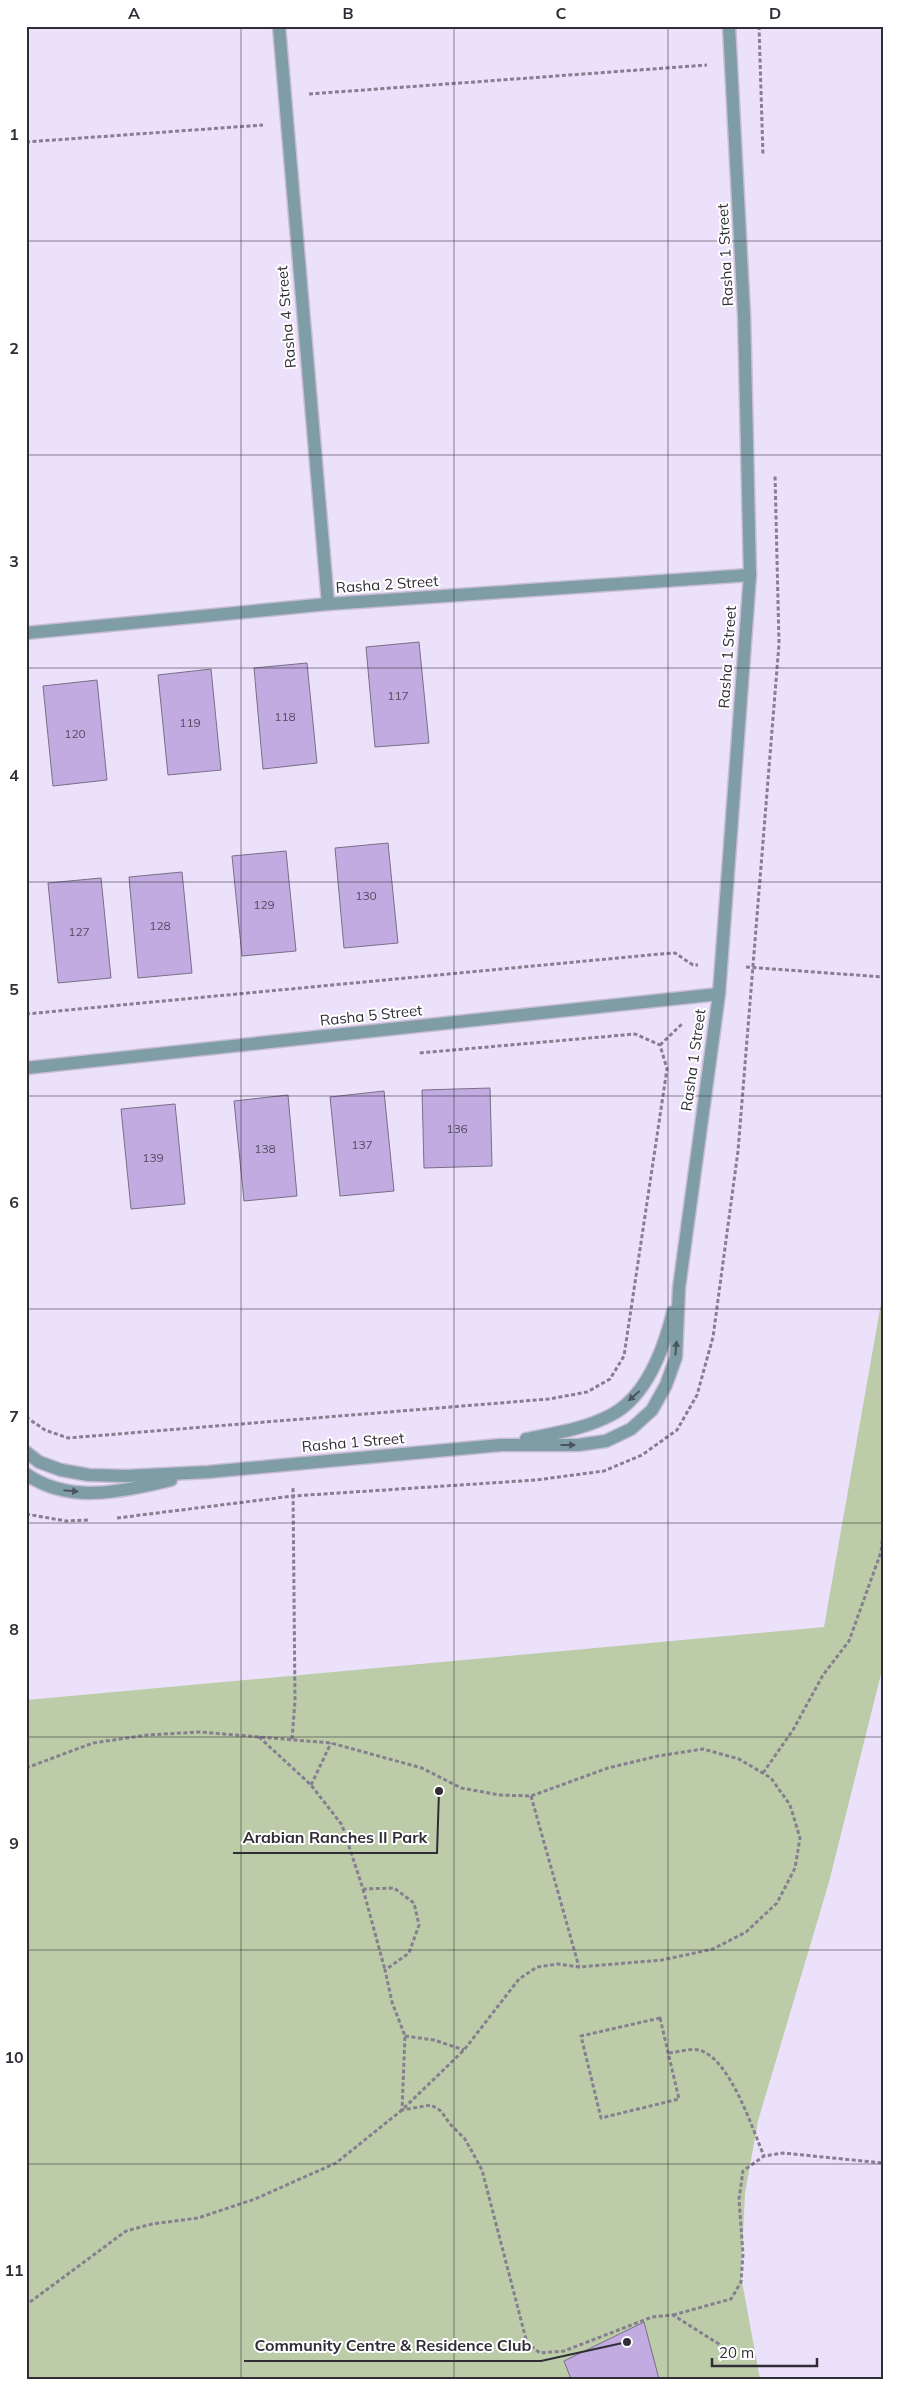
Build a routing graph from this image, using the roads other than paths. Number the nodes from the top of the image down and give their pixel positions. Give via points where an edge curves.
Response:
1 (279, 26) edge
2 (729, 26) edge
3 (750, 575) junction
4 (328, 604) junction
5 (26, 633) edge
6 (719, 994) junction
7 (26, 1068) edge
8 (679, 1288) junction
9 (502, 1445) junction
10 (26, 1452) edge
11 (208, 1472) junction
12 (26, 1474) edge

1 - 4 street, Rasha 4 Street
2 - 3 street, Rasha 1 Street via 744,314
3 - 4 street, Rasha 2 Street
3 - 6 street, Rasha 1 Street
4 - 5 street, Rasha 2 Street
6 - 7 street, Rasha 5 Street
6 - 8 street, Rasha 1 Street
8 -> 9 street, Rasha 1 Street via 660,1353 640,1391 613,1414 578,1428
9 -> 8 street, Rasha 1 Street via 578,1445 606,1441 631,1429 652,1410 676,1358
9 - 11 street, Rasha 1 Street
10 - 11 street, Rasha 1 Street via 39,1462 90,1476
12 -> 11 street, Rasha 1 Street via 61,1491 93,1494

